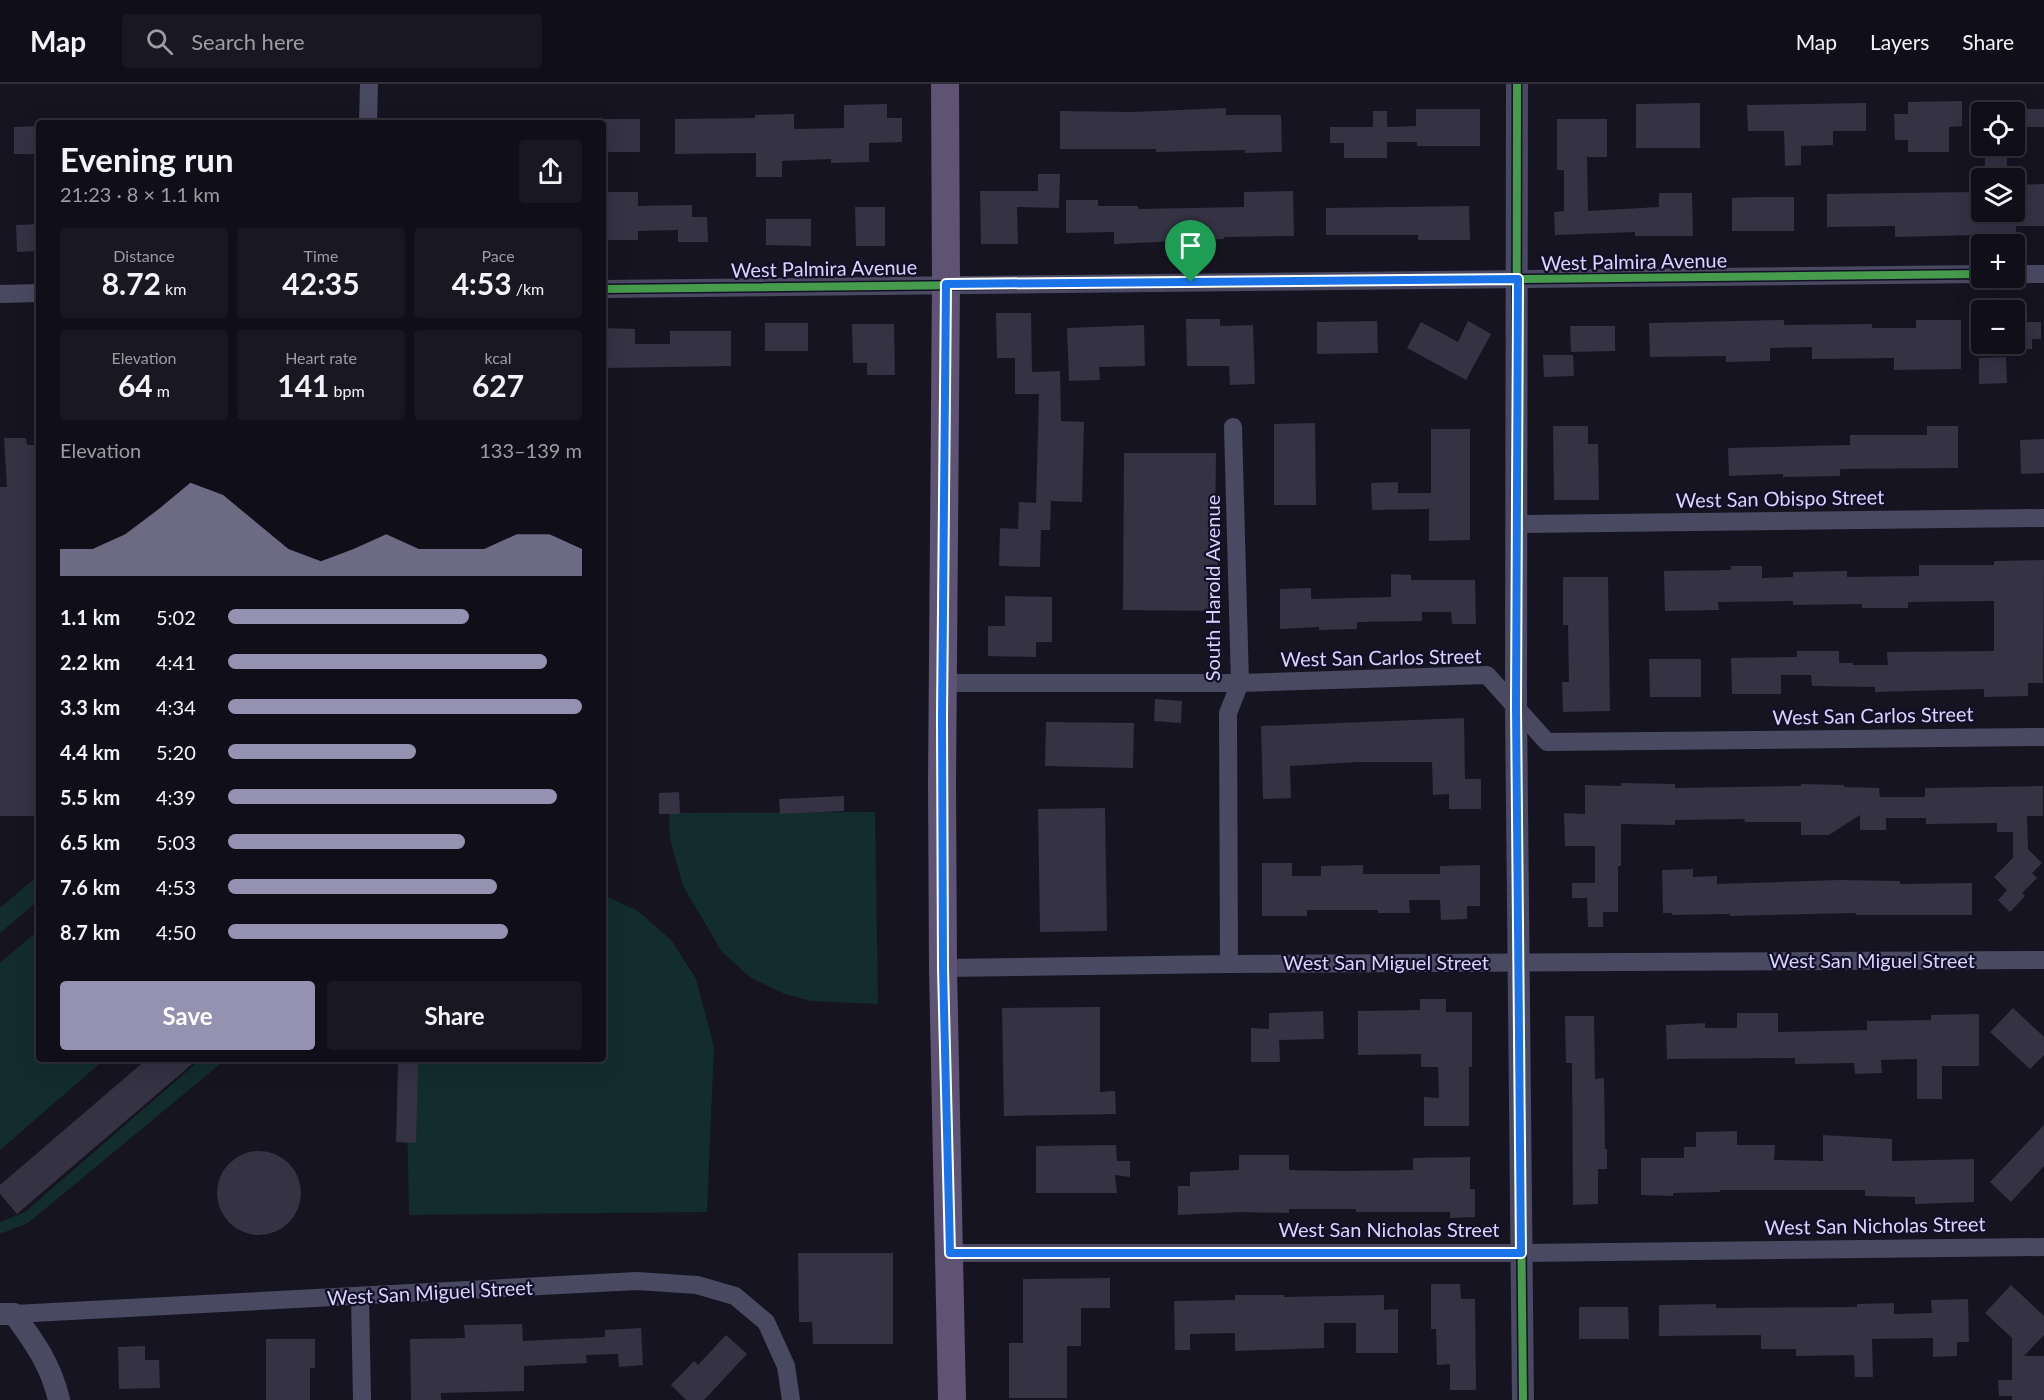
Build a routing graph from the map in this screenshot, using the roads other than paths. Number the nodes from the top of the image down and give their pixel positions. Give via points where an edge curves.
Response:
1 (369, 84) edge
2 (945, 84) edge
3 (1517, 84) edge
4 (368, 120) edge
5 (1971, 274) edge
6 (2025, 274) edge
7 (2044, 274) edge
8 (1518, 279) junction
9 (946, 284) junction
10 (606, 289) edge
11 (0, 294) edge
12 (36, 294) edge
13 (1233, 427) dead end
14 (2044, 518) edge
15 (1516, 524) junction
16 (942, 682) junction
17 (1240, 683) junction
18 (1516, 707) junction
19 (2044, 737) edge
20 (2044, 960) edge
21 (1518, 962) junction
22 (1228, 964) junction
23 (943, 968) junction
24 (2044, 1247) edge
25 (950, 1253) junction
26 (1521, 1253) junction
27 (360, 1297) junction
28 (7, 1314) edge
29 (60, 1400) edge
30 (362, 1400) edge
31 (791, 1400) edge
32 (952, 1400) edge
33 (1523, 1400) edge

1 - 4 street
2 - 9 main road
3 - 8 street
5 - 8 street, West Palmira Avenue
6 - 7 street
8 - 9 street, West Palmira Avenue
8 - 15 street
9 - 10 street, West Palmira Avenue
9 - 16 main road
11 - 12 street
13 - 17 street, South Harold Avenue
14 - 15 street, West San Obispo Street
15 - 18 street
16 - 17 street, West San Carlos Street
16 - 23 main road
17 - 18 street, West San Carlos Street via 1487,675
17 - 22 street, South Harold Avenue via 1228,713
18 - 19 street, West San Carlos Street via 1547,742
18 - 21 street
20 - 21 street, West San Miguel Street
21 - 22 street, West San Miguel Street
21 - 26 street
22 - 23 street, West San Miguel Street
23 - 25 main road
24 - 26 street, West San Nicholas Street
25 - 26 street, West San Nicholas Street
25 - 32 main road
26 - 33 street
27 - 28 street, West San Miguel Street
27 - 30 street
27 - 31 street, West San Miguel Street via 637,1281 697,1285 735,1296 766,1322 786,1366
28 - 29 street via 36,1344 50,1368

